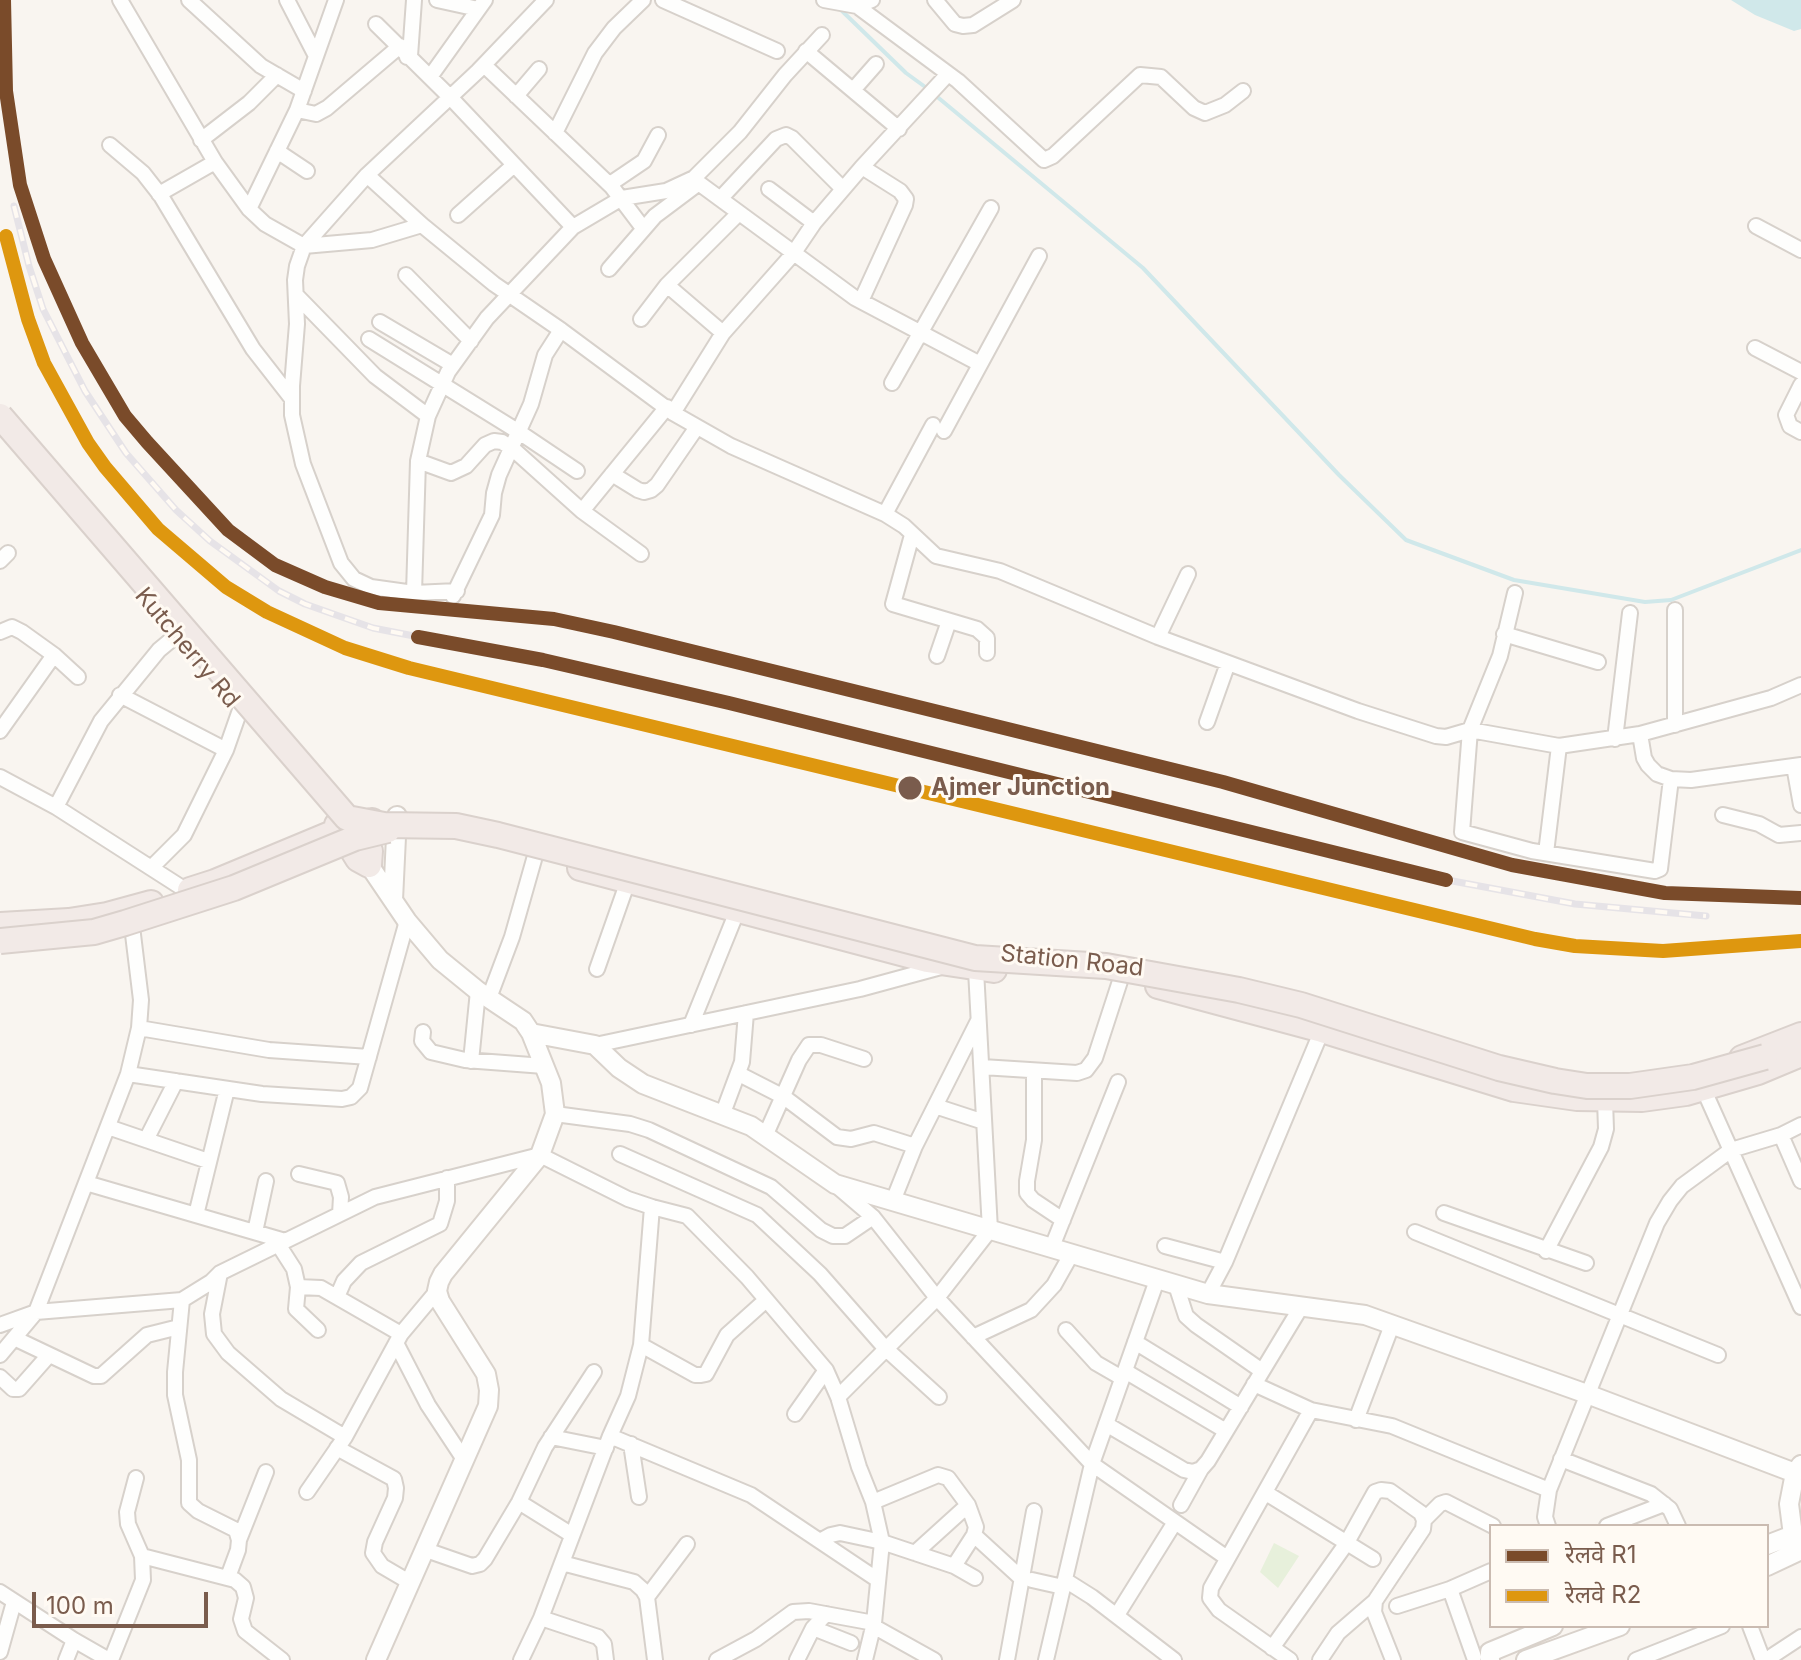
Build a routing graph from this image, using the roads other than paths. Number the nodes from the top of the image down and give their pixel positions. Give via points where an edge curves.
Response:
1 (120, 0) edge
2 (189, 0) edge
3 (336, 0) edge
4 (414, 0) edge
5 (437, 0) edge
6 (546, 0) edge
7 (643, 0) edge
8 (663, 0) edge
9 (824, 0) edge
10 (872, 0) edge
11 (935, 0) edge
12 (1013, 0) edge
13 (293, 2) edge
14 (482, 4) edge
15 (857, 6) junction
16 (376, 24) dead end
17 (822, 35) dead end
18 (405, 51) junction
19 (777, 51) dead end
20 (806, 51) junction
21 (316, 56) junction
22 (876, 64) dead end
23 (484, 65) junction
24 (539, 69) dead end
25 (948, 74) junction
26 (277, 75) junction
27 (430, 77) junction
28 (854, 89) junction
29 (304, 91) junction
30 (1243, 91) dead end
31 (516, 96) junction
32 (450, 97) junction
33 (297, 110) junction
34 (899, 129) junction
35 (555, 133) junction
36 (658, 135) dead end
37 (201, 140) junction
38 (110, 145) dead end
39 (277, 151) junction
40 (215, 162) junction
41 (514, 165) junction
42 (862, 167) junction
43 (307, 171) dead end
44 (367, 175) junction
45 (697, 181) junction
46 (769, 189) dead end
47 (843, 189) junction
48 (616, 191) junction
49 (159, 194) junction
50 (720, 199) junction
51 (991, 208) dead end
52 (249, 209) junction
53 (739, 213) junction
54 (458, 215) dead end
55 (814, 223) junction
56 (422, 225) junction
57 (1756, 226) dead end
58 (573, 227) junction
59 (643, 228) junction
60 (304, 246) junction
61 (1801, 250) edge
62 (793, 254) junction
63 (1039, 256) dead end
64 (609, 269) dead end
65 (406, 275) dead end
66 (667, 285) junction
67 (503, 290) junction
68 (296, 295) junction
69 (861, 301) junction
70 (641, 319) dead end
71 (380, 322) dead end
72 (561, 330) junction
73 (723, 333) junction
74 (921, 334) junction
75 (369, 339) dead end
76 (471, 341) junction
77 (1755, 348) dead end
78 (980, 364) junction
79 (453, 365) junction
80 (1801, 372) edge
81 (892, 383) dead end
82 (1801, 385) edge
83 (441, 386) junction
84 (292, 399) junction
85 (0, 403) edge
86 (670, 410) junction
87 (0, 416) edge
88 (428, 416) junction
89 (697, 427) junction
90 (0, 432) edge
91 (519, 432) junction
92 (1801, 432) edge
93 (513, 449) junction
94 (418, 461) junction
95 (577, 471) dead end
96 (612, 474) junction
97 (582, 511) junction
98 (885, 514) junction
99 (912, 535) junction
100 (641, 554) dead end
101 (1188, 574) dead end
102 (414, 593) junction
103 (1515, 593) dead end
104 (1675, 610) dead end
105 (1630, 613) dead end
106 (949, 621) junction
107 (0, 632) edge
108 (1504, 634) junction
109 (177, 635) junction
110 (1158, 637) junction
111 (987, 653) dead end
112 (54, 655) junction
113 (937, 656) dead end
114 (1598, 662) dead end
115 (1228, 663) junction
116 (78, 677) dead end
117 (1801, 685) edge
118 (120, 695) junction
119 (240, 710) junction
120 (1207, 722) dead end
121 (1675, 725) junction
122 (1470, 730) junction
123 (0, 731) edge
124 (1640, 734) junction
125 (1615, 739) junction
126 (1559, 746) junction
127 (226, 750) junction
128 (1798, 765) edge
129 (0, 777) edge
130 (1671, 779) junction
131 (1801, 805) edge
132 (56, 807) junction
133 (1723, 815) dead end
134 (397, 826) junction
135 (1801, 833) edge
136 (359, 839) junction
137 (1546, 853) junction
138 (535, 856) junction
139 (152, 867) junction
140 (628, 881) junction
141 (187, 891) junction
142 (393, 900) junction
143 (738, 909) junction
144 (131, 918) junction
145 (407, 921) junction
146 (0, 925) edge
147 (0, 932) edge
148 (0, 944) edge
149 (949, 965) junction
150 (597, 969) dead end
151 (976, 970) junction
152 (1121, 978) junction
153 (484, 995) junction
154 (746, 1013) junction
155 (979, 1018) junction
156 (691, 1025) junction
157 (139, 1028) junction
158 (1322, 1030) junction
159 (423, 1032) dead end
160 (531, 1033) junction
161 (595, 1045) junction
162 (1785, 1052) edge
163 (369, 1057) junction
164 (864, 1059) dead end
165 (471, 1061) junction
166 (544, 1066) junction
167 (982, 1067) junction
168 (1034, 1071) junction
169 (128, 1074) junction
170 (739, 1074) junction
171 (176, 1081) junction
172 (1118, 1082) dead end
173 (227, 1089) junction
174 (784, 1097) junction
175 (1707, 1097) dead end
176 (1605, 1100) junction
177 (935, 1106) junction
178 (723, 1113) junction
179 (555, 1114) junction
180 (984, 1122) junction
181 (1801, 1125) edge
182 (108, 1127) junction
183 (766, 1134) junction
184 (1781, 1135) junction
185 (146, 1140) junction
186 (915, 1146) junction
187 (1731, 1150) junction
188 (620, 1154) dead end
189 (540, 1155) junction
190 (208, 1161) junction
191 (299, 1174) dead end
192 (447, 1178) junction
193 (266, 1181) dead end
194 (1801, 1181) edge
195 (86, 1183) junction
196 (835, 1184) junction
197 (893, 1201) junction
198 (652, 1207) junction
199 (1444, 1213) dead end
200 (340, 1214) junction
201 (196, 1215) junction
202 (873, 1217) junction
203 (1063, 1220) junction
204 (990, 1230) junction
205 (255, 1232) junction
206 (1415, 1232) dead end
207 (282, 1242) junction
208 (1165, 1246) dead end
209 (1052, 1247) junction
210 (1546, 1251) junction
211 (1072, 1253) junction
212 (1225, 1262) junction
213 (1586, 1263) dead end
214 (220, 1273) junction
215 (1166, 1283) junction
216 (298, 1287) junction
217 (437, 1291) junction
218 (1208, 1294) junction
219 (337, 1297) junction
220 (937, 1298) junction
221 (182, 1300) junction
222 (766, 1300) junction
223 (1301, 1307) junction
224 (1801, 1307) edge
225 (36, 1312) junction
226 (1620, 1316) junction
227 (0, 1325) edge
228 (1392, 1325) junction
229 (179, 1327) junction
230 (318, 1330) dead end
231 (1066, 1330) dead end
232 (973, 1337) junction
233 (14, 1338) junction
234 (399, 1338) junction
235 (1135, 1342) junction
236 (641, 1345) junction
237 (885, 1348) junction
238 (0, 1355) edge
239 (49, 1355) junction
240 (1718, 1355) dead end
241 (826, 1370) junction
242 (1262, 1371) junction
243 (594, 1372) dead end
244 (1124, 1374) junction
245 (0, 1377) edge
246 (1254, 1384) junction
247 (1587, 1394) junction
248 (838, 1397) junction
249 (939, 1397) dead end
250 (1241, 1407) junction
251 (1311, 1410) junction
252 (795, 1414) dead end
253 (1356, 1420) junction
254 (1106, 1424) junction
255 (1226, 1431) junction
256 (551, 1437) junction
257 (341, 1442) junction
258 (608, 1442) junction
259 (631, 1444) junction
260 (1561, 1459) junction
261 (465, 1461) junction
262 (1092, 1464) junction
263 (1201, 1469) junction
264 (1798, 1469) edge
265 (266, 1472) dead end
266 (136, 1478) dead end
267 (1549, 1490) junction
268 (307, 1492) dead end
269 (1266, 1493) junction
270 (639, 1497) dead end
271 (519, 1502) junction
272 (873, 1502) junction
273 (1664, 1504) junction
274 (968, 1505) junction
275 (1181, 1505) dead end
276 (1034, 1511) dead end
277 (1424, 1520) junction
278 (1175, 1522) junction
279 (1489, 1524) edge
280 (1547, 1524) edge
281 (1612, 1524) edge
282 (1677, 1524) edge
283 (572, 1535) junction
284 (974, 1535) junction
285 (239, 1540) junction
286 (820, 1541) junction
287 (882, 1542) junction
288 (687, 1544) dead end
289 (1346, 1544) junction
290 (1769, 1545) edge
291 (1798, 1546) edge
292 (426, 1550) junction
293 (915, 1553) junction
294 (142, 1556) junction
295 (1227, 1558) junction
296 (1373, 1559) dead end
297 (562, 1563) junction
298 (1769, 1565) edge
299 (954, 1566) junction
300 (1489, 1572) edge
301 (228, 1577) junction
302 (975, 1578) dead end
303 (1026, 1579) junction
304 (878, 1580) junction
305 (411, 1583) junction
306 (1064, 1584) junction
307 (1450, 1589) junction
308 (0, 1592) edge
309 (647, 1597) junction
310 (1375, 1601) junction
311 (14, 1602) junction
312 (1397, 1606) dead end
313 (826, 1614) junction
314 (1117, 1615) junction
315 (541, 1618) junction
316 (873, 1624) junction
317 (813, 1628) junction
318 (1548, 1628) edge
319 (1614, 1628) edge
320 (1717, 1628) edge
321 (1751, 1628) edge
322 (1801, 1637) edge
323 (74, 1640) junction
324 (851, 1643) dead end
325 (1272, 1648) junction
326 (0, 1652) edge
327 (1479, 1657) edge
328 (1768, 1658) edge
329 (378, 1659) edge
330 (13, 1660) edge
331 (66, 1660) edge
332 (110, 1660) edge
333 (282, 1660) edge
334 (521, 1660) edge
335 (606, 1660) edge
336 (655, 1660) edge
337 (717, 1660) edge
338 (797, 1660) edge
339 (865, 1660) edge
340 (934, 1660) edge
341 (1007, 1660) edge
342 (1046, 1660) edge
343 (1174, 1660) edge
344 (1290, 1660) edge
345 (1320, 1660) edge
346 (1393, 1660) edge
347 (1526, 1660) edge
348 (1636, 1660) edge

1 - 37 street
2 - 26 street
3 - 21 street
4 - 18 street
5 - 14 street
6 - 23 street
7 - 35 street via 595,53
8 - 19 street
9 - 15 street
10 - 15 street
11 - 12 street via 963,26
13 - 21 street
14 - 27 street
15 - 25 street
16 - 18 street
17 - 20 street
18 - 27 street
18 - 33 street via 385,59 327,108 316,114
20 - 28 street
20 - 45 street
21 - 29 street
22 - 28 street
23 - 31 street
23 - 32 street
24 - 31 street
25 - 30 street via 1044,160 1140,75 1161,77 1205,113
25 - 34 street
26 - 29 street
26 - 37 street
27 - 32 street
28 - 34 street
29 - 33 street
31 - 35 street
32 - 41 street
32 - 44 street
33 - 39 street
34 - 42 street
35 - 48 street
36 - 48 street via 644,161
37 - 40 street
38 - 49 street
39 - 43 street
39 - 52 street
40 - 49 street
40 - 52 street
41 - 54 street
41 - 58 street
42 - 47 street
42 - 69 street via 906,199
44 - 56 street
44 - 60 street
45 - 48 street via 666,191
45 - 50 street
45 - 59 street
46 - 55 street
47 - 50 street via 786,135 776,139
47 - 55 street
48 - 58 street
48 - 59 street
49 - 84 street via 237,324
50 - 53 street
51 - 74 street
52 - 60 street
53 - 62 street
53 - 66 street
55 - 62 street
56 - 60 street via 372,240
56 - 67 street
57 - 61 street
58 - 67 street
59 - 64 street
60 - 68 street
62 - 69 street
62 - 73 street
63 - 78 street
65 - 76 street
66 - 70 street
66 - 73 street
67 - 72 street
67 - 76 street
68 - 84 street
68 - 88 street via 375,376
69 - 74 street
71 - 79 street
72 - 86 street
72 - 91 street via 545,355
73 - 86 street
74 - 78 street
74 - 81 street
75 - 83 street
76 - 79 street
77 - 80 street
78 - 98 street
79 - 83 street
82 - 92 street via 1786,415 1790,426
83 - 88 street
83 - 91 street
84 - 102 street via 303,464 341,563 354,579 371,587
85 - 136 highway via 336,799
86 - 89 street
86 - 96 street
87 - 136 highway, bridge via 347,818
88 - 94 street
89 - 96 street via 651,490 638,490
89 - 98 street
90 - 109 highway, Kutcherry Rd
91 - 93 street
91 - 95 street
93 - 94 street via 502,442 485,445 466,466 451,473
93 - 97 street
93 - 102 street via 499,475 492,515 453,595
94 - 102 street
96 - 97 street
97 - 100 street
98 - 99 street
99 - 106 street via 893,604
99 - 110 street via 936,556 1000,571
101 - 110 street
103 - 108 street
104 - 121 street
105 - 125 street
106 - 111 street via 983,633
106 - 113 street
107 - 112 street via 12,627
108 - 114 street
108 - 122 street
109 - 118 street
109 - 119 highway, Kutcherry Rd
110 - 115 street
112 - 116 street
112 - 123 street
115 - 120 street
115 - 122 street via 1436,736
117 - 121 street
118 - 127 street
118 - 132 street
119 - 127 street
119 - 136 highway, Kutcherry Rd
121 - 124 street
122 - 126 street
122 - 137 street via 1462,832
124 - 125 street
124 - 130 street via 1648,765
125 - 126 street
126 - 137 street
127 - 139 street via 184,835
128 - 130 street
128 - 131 street
129 - 132 street
130 - 137 street via 1660,869
132 - 139 street
133 - 135 street via 1779,835
134 - 136 highway, Station Road
134 - 138 highway, Station Road
134 - 142 street
134 - 162 highway, Station Road via 438,818 572,848 940,946 1141,967 1240,985 1567,1077 1632,1080
136 - 141 highway
136 - 142 street
136 - 144 highway via 230,895
136 - 147 highway, bridge via 138,913 86,926
136 - 162 highway, bridge via 456,826 975,958 1106,966 1239,990 1499,1068 1587,1086 1693,1077
138 - 140 highway, Station Road
138 - 153 street via 512,937
139 - 141 street
140 - 143 highway, Station Road
140 - 150 street
141 - 144 highway
142 - 145 street
143 - 149 highway, Station Road
143 - 156 street
144 - 146 highway
144 - 148 highway via 45,943
144 - 157 street via 141,1000
145 - 153 street via 440,960
145 - 163 street
148 - 162 highway, bridge via 94,932 234,888 355,838 417,830 503,842 974,964 1128,975 1199,989 1543,1087 1646,1092
149 - 151 highway, Station Road
149 - 154 street
151 - 152 highway, Station Road
151 - 155 street
152 - 158 highway, Station Road
152 - 168 street via 1090,1067 1077,1073
153 - 160 street via 517,1016
153 - 165 street
154 - 156 street
154 - 170 street
155 - 167 street
155 - 177 street
156 - 161 street
157 - 163 street via 254,1049
157 - 169 street
158 - 176 highway, Station Road via 1514,1089
158 - 212 street
159 - 165 street via 422,1041 431,1052
160 - 161 street
160 - 166 street
161 - 178 street via 643,1084
162 - 176 highway, Station Road via 1758,1072 1686,1093
163 - 173 street via 360,1088 351,1097
164 - 174 street via 809,1045
165 - 166 street
166 - 179 street
167 - 168 street
167 - 180 street
168 - 203 street via 1027,1193
169 - 171 street
169 - 182 street
170 - 174 street
170 - 178 street
171 - 173 street
171 - 185 street
172 - 203 street
173 - 190 street
174 - 183 street
174 - 186 street via 843,1139 874,1133
175 - 187 street
176 - 210 street via 1601,1147
177 - 180 street
177 - 186 street
178 - 183 street
179 - 189 street
179 - 202 street via 649,1130 771,1187 833,1236 845,1236
180 - 204 street
181 - 184 street
182 - 185 street
182 - 195 street
183 - 196 street
184 - 187 street
184 - 194 street
185 - 190 street
186 - 197 street
187 - 224 street
187 - 226 street via 1670,1201
188 - 237 street via 757,1215 820,1274
189 - 192 street
189 - 198 street
189 - 217 street via 443,1274
190 - 201 street
191 - 200 street via 337,1183
192 - 200 street via 375,1197
192 - 219 street via 440,1224 361,1263
193 - 205 street
195 - 201 street
195 - 225 street
196 - 197 street
196 - 202 street
197 - 204 street
198 - 222 street via 687,1216
198 - 236 street
199 - 210 street
200 - 207 street
201 - 205 street
202 - 220 street
203 - 209 street
204 - 209 street
204 - 220 street
205 - 207 street
206 - 226 street
207 - 214 street
207 - 216 street
208 - 212 street
209 - 211 street
210 - 213 street
211 - 215 street
211 - 232 street via 1054,1285 1031,1310
212 - 218 street
214 - 221 street
214 - 257 street via 214,1334 281,1399
215 - 218 street
215 - 235 street
215 - 242 street via 1186,1316
216 - 219 street via 321,1288
216 - 230 street via 296,1309
217 - 234 street
217 - 261 street via 486,1374 489,1390 488,1406
218 - 223 street
219 - 234 street
220 - 232 street
220 - 237 street
221 - 225 street
221 - 229 street
222 - 236 street via 727,1335 706,1374 695,1375
222 - 241 street
223 - 228 street via 1365,1315
223 - 242 street
225 - 227 street
225 - 233 street
226 - 240 street
226 - 247 street
228 - 247 street
228 - 253 street
229 - 239 street via 147,1335 101,1376
229 - 285 street via 175,1395 189,1460 189,1503 236,1530
231 - 244 street via 1096,1363
232 - 262 street
233 - 238 street
233 - 239 street
234 - 257 street
234 - 261 street via 428,1405
235 - 244 street
235 - 250 street
236 - 258 street via 628,1396
237 - 248 street
237 - 249 street
239 - 245 street via 19,1389
241 - 248 street
241 - 252 street
242 - 246 street
243 - 256 street
244 - 254 street
244 - 255 street
246 - 250 street
246 - 251 street
247 - 260 street
247 - 264 street
248 - 272 street
250 - 255 street
251 - 253 street
251 - 269 street
253 - 267 street via 1392,1426
254 - 262 street
254 - 263 street via 1184,1470
255 - 263 street
256 - 258 street
256 - 271 street
257 - 268 street
257 - 305 street via 394,1479 395,1498 373,1553 382,1566
258 - 259 street
258 - 283 street
259 - 270 street
259 - 286 street via 751,1495
260 - 267 street
260 - 273 street
261 - 292 street
262 - 278 street
262 - 306 street
263 - 275 street
264 - 291 street via 1789,1504
265 - 285 street
266 - 294 street via 127,1512
267 - 280 street
269 - 289 street
269 - 295 street
271 - 283 street
271 - 292 street via 480,1564
272 - 274 street via 943,1475
272 - 287 street
273 - 281 street
273 - 282 street
274 - 284 street via 975,1519
274 - 293 street
276 - 303 street
277 - 279 street via 1446,1502
277 - 289 street via 1390,1491 1381,1490
277 - 310 street
278 - 295 street
278 - 314 street
283 - 297 street
284 - 299 street
284 - 303 street
285 - 301 street
286 - 287 street via 840,1533
286 - 304 street
287 - 293 street
287 - 304 street
288 - 309 street
289 - 296 street
289 - 325 street
290 - 291 street
291 - 298 street
292 - 305 street
293 - 299 street
294 - 301 street
294 - 332 street via 143,1580
295 - 325 street via 1210,1598
297 - 309 street via 634,1582
297 - 315 street
299 - 302 street
300 - 307 street
301 - 333 street via 243,1587 245,1631
303 - 306 street
303 - 341 street
304 - 316 street
305 - 329 street
306 - 314 street
306 - 342 street
307 - 312 street
307 - 327 street
308 - 311 street
309 - 336 street
310 - 345 street via 1338,1633
310 - 346 street via 1374,1612
311 - 323 street
311 - 326 street
313 - 316 street
313 - 317 street
313 - 337 street via 793,1612
314 - 343 street
315 - 334 street
315 - 335 street via 598,1637
316 - 339 street
316 - 340 street
317 - 324 street
317 - 338 street
318 - 327 street
319 - 347 street
320 - 348 street
321 - 328 street
322 - 328 street
323 - 331 street
323 - 332 street
325 - 344 street
326 - 330 street

